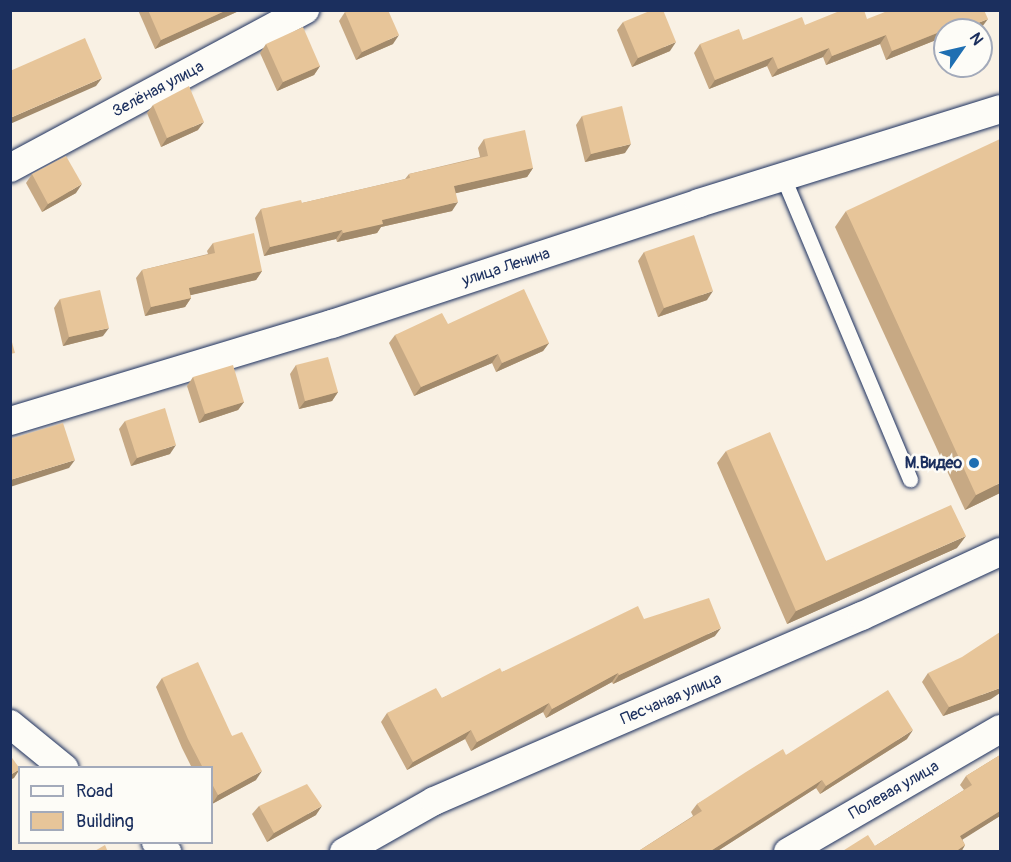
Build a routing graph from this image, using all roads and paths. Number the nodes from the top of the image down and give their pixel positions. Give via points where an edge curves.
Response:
1 (305, 10) edge
2 (1000, 109) edge
3 (10, 168) edge
4 (783, 177) junction
5 (10, 421) edge
6 (910, 479) dead end
7 (1000, 552) edge
8 (10, 724) edge
9 (1000, 729) edge
10 (62, 766) edge
11 (344, 852) edge
12 (788, 852) edge

1 - 3 street, Зелёная улица
2 - 4 street, улица Ленина
4 - 5 street, улица Ленина via 332,324
4 - 6 lane
7 - 11 street, Песчаная улица via 862,616 434,801
8 - 10 street
9 - 12 street, Полевая улица

